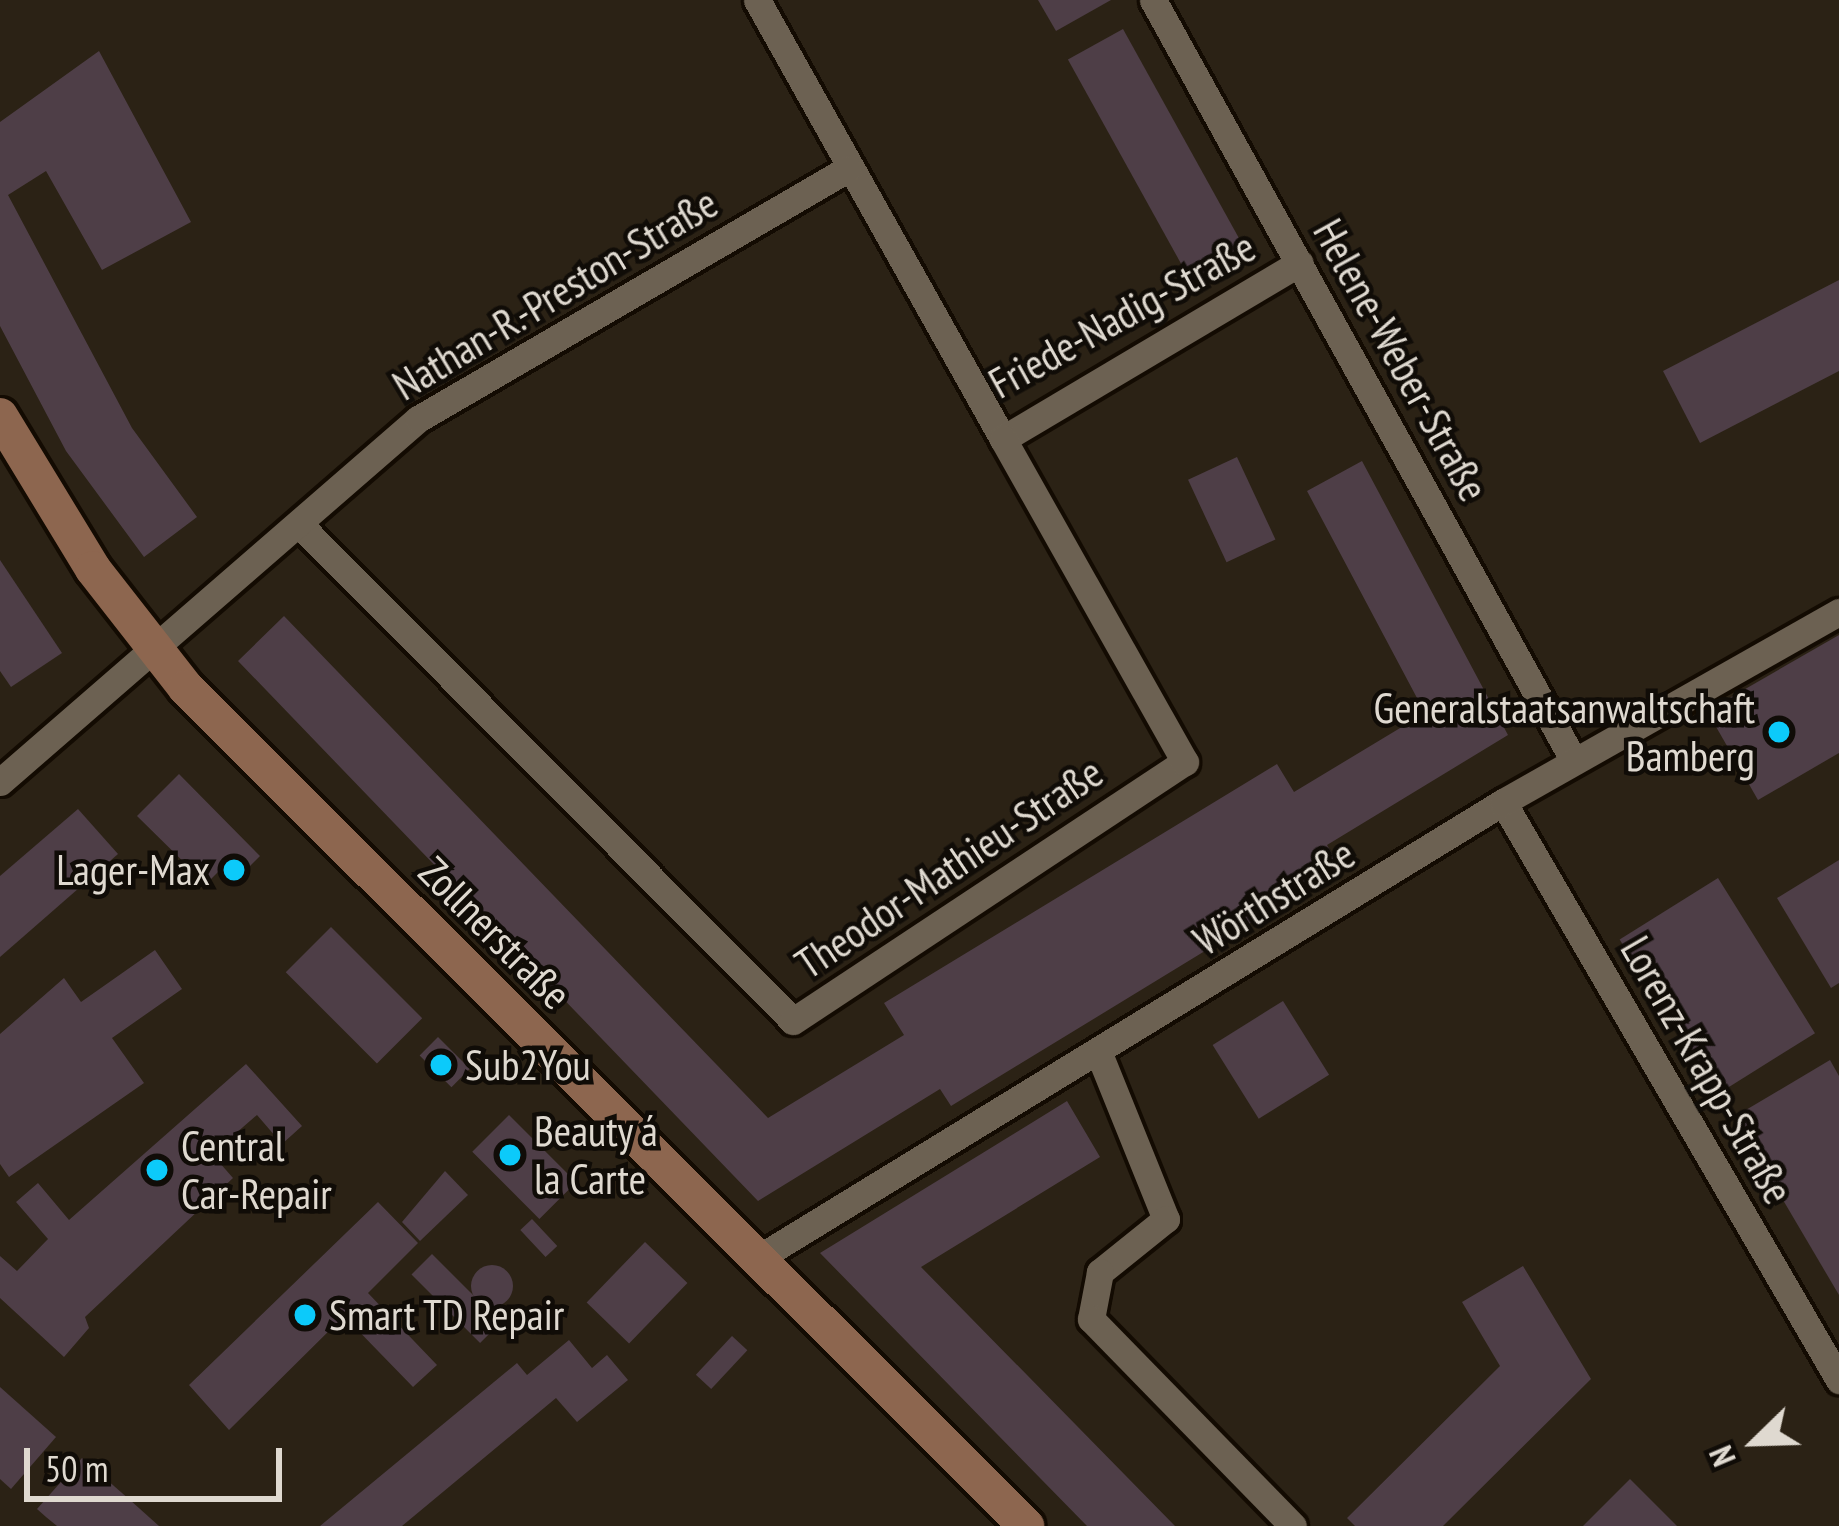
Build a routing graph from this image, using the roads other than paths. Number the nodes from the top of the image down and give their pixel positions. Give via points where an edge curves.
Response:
1 (758, 0) edge
2 (1154, 0) edge
3 (848, 169) junction
4 (1300, 263) junction
5 (0, 416) edge
6 (1003, 439) junction
7 (300, 525) junction
8 (1839, 612) edge
9 (154, 650) junction
10 (1574, 760) junction
11 (0, 782) edge
12 (1504, 802) junction
13 (1100, 1056) junction
14 (757, 1259) junction
15 (1839, 1381) edge
16 (1026, 1526) edge
17 (1293, 1526) edge

1 - 3 street, Friede-Nadig-Straße
2 - 4 street, Helene-Weber-Straße
3 - 6 street, Friede-Nadig-Straße
3 - 7 street, Nathan-R.-Preston-Straße via 418,419
4 - 6 street, Friede-Nadig-Straße
4 - 10 street, Helene-Weber-Straße
5 - 9 street, Zollnerstraße
6 - 7 street, Theodor-Mathieu-Straße via 1185,762 794,1021
7 - 9 street, Nathan-R.-Preston-Straße
8 - 10 street, Wörthstraße
9 - 11 street, Nathan-R.-Preston-Straße
9 - 14 street, Zollnerstraße
10 - 12 street, Wörthstraße
12 - 13 street, Wörthstraße
12 - 15 street, Lorenz-Krapp-Straße
13 - 14 street, Wörthstraße
13 - 17 street via 1166,1219 1100,1272 1091,1319
14 - 16 street, Zollnerstraße

